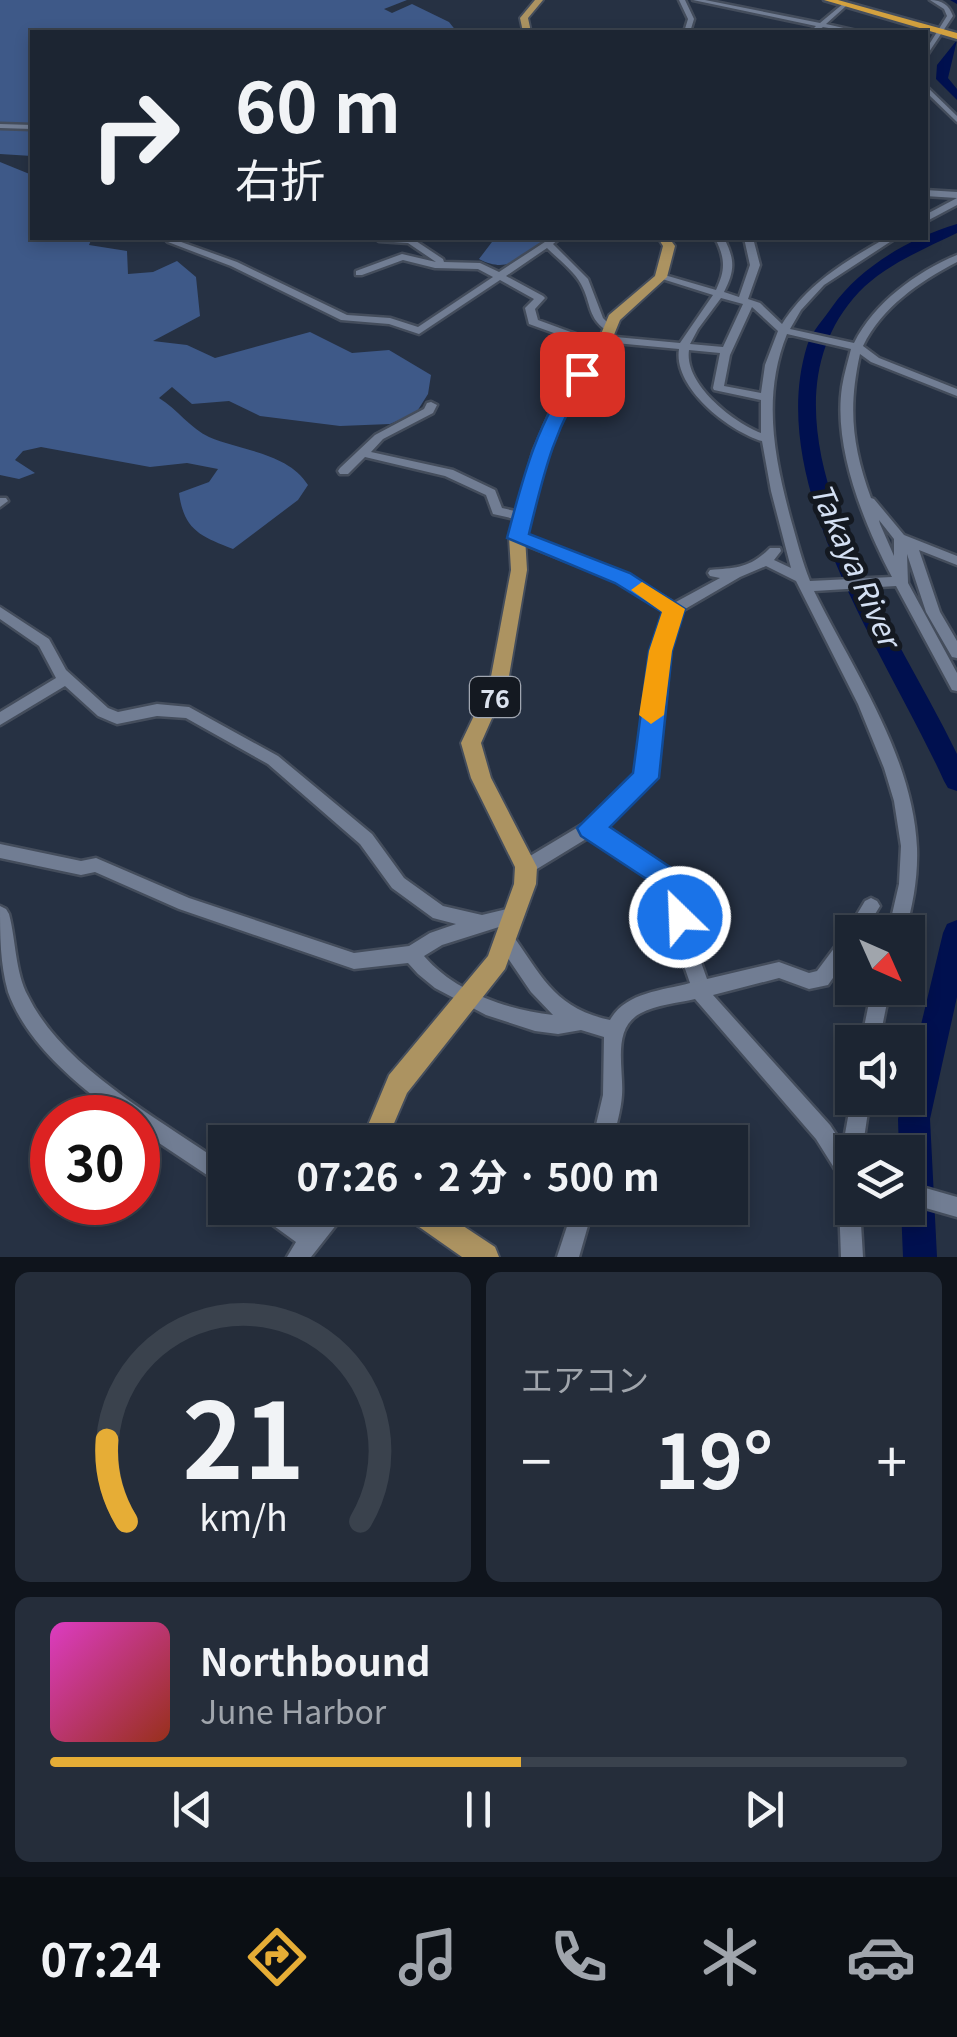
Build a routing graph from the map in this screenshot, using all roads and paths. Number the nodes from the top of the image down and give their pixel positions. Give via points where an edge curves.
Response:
1 (538, 0) edge
2 (682, 0) edge
3 (696, 0) edge
4 (828, 0) edge
5 (933, 0) edge
6 (844, 5) junction
7 (820, 25) junction
8 (527, 30) edge
9 (688, 30) edge
10 (814, 30) edge
11 (847, 30) edge
12 (943, 32) junction
13 (957, 36) edge
14 (928, 52) edge
15 (928, 90) edge
16 (957, 120) edge
17 (0, 126) edge
18 (30, 127) edge
19 (928, 193) edge
20 (957, 198) edge
21 (928, 217) edge
22 (171, 240) dead end
23 (410, 240) edge
24 (665, 240) edge
25 (721, 240) edge
26 (749, 240) edge
27 (889, 240) edge
28 (552, 241) edge
29 (957, 258) edge
30 (445, 264) junction
31 (359, 273) dead end
32 (499, 274) junction
33 (661, 278) junction
34 (718, 293) junction
35 (746, 301) junction
36 (785, 330) junction
37 (605, 338) junction
38 (682, 345) junction
39 (856, 347) junction
40 (727, 351) junction
41 (957, 393) edge
42 (766, 398) junction
43 (431, 405) dead end
44 (764, 438) junction
45 (361, 453) junction
46 (344, 471) dead end
47 (865, 499) junction
48 (524, 517) junction
49 (517, 538) junction
50 (905, 540) junction
51 (957, 561) edge
52 (715, 572) dead end
53 (734, 576) junction
54 (900, 581) junction
55 (807, 584) junction
56 (674, 609) junction
57 (0, 612) edge
58 (957, 653) edge
59 (66, 678) junction
60 (957, 686) edge
61 (0, 718) edge
62 (591, 828) junction
63 (0, 851) edge
64 (526, 867) junction
65 (872, 906) dead end
66 (0, 914) edge
67 (515, 915) junction
68 (866, 915) edge
69 (899, 915) edge
70 (482, 924) junction
71 (505, 940) junction
72 (412, 954) junction
73 (835, 961) edge
74 (702, 990) junction
75 (469, 996) junction
76 (576, 1023) junction
77 (613, 1030) junction
78 (380, 1125) edge
79 (606, 1125) edge
80 (835, 1151) edge
81 (208, 1165) edge
82 (925, 1198) edge
83 (957, 1207) edge
84 (282, 1225) edge
85 (324, 1225) edge
86 (439, 1225) edge
87 (578, 1225) edge
88 (851, 1225) edge
89 (304, 1248) edge
90 (485, 1257) edge
91 (568, 1257) edge
92 (852, 1257) edge

1 - 8 main road via 524,18
2 - 9 street via 691,19
3 - 7 street
4 - 6 highway
5 - 12 street via 949,11
6 - 7 street
6 - 12 highway
7 - 10 street
7 - 11 street
12 - 13 highway
12 - 14 street
15 - 16 street
17 - 18 street
19 - 20 street
20 - 21 street
22 - 32 street via 344,318 419,331
23 - 30 street
24 - 33 main road
25 - 34 street via 730,256
26 - 35 street via 755,266
27 - 36 street via 819,285
28 - 32 street
28 - 37 street via 585,281
29 - 39 street via 881,312
30 - 31 street via 402,257
30 - 32 street
32 - 37 street via 540,298 530,308 533,322
33 - 34 street
33 - 37 main road, 76 via 614,318
34 - 35 street
34 - 38 street
35 - 36 street via 764,308
35 - 40 street
36 - 39 street
36 - 42 street via 774,348
37 - 38 street
37 - 48 main road, 76 via 562,400 540,451
38 - 40 street
38 - 44 street via 691,384 732,424
39 - 41 street
39 - 47 street via 850,428
40 - 42 street via 718,365 718,388
42 - 44 street
43 - 45 street
44 - 55 street
45 - 46 street
45 - 48 street via 449,472 491,493 497,511
47 - 50 street
47 - 54 street
48 - 49 main road, 76
49 - 56 street via 622,578
49 - 64 main road, 76 via 519,570 499,682 471,743 481,778
50 - 51 street
50 - 54 street
50 - 58 street
52 - 53 street
53 - 55 street via 771,556
53 - 56 street
54 - 55 street
54 - 60 street
55 - 69 street via 901,802 908,870
56 - 62 street via 660,651 646,778
57 - 59 street via 44,642
59 - 61 street
59 - 70 street via 116,718 157,710 189,713 273,760 366,839 398,883 439,913
62 - 64 street
62 - 74 street via 675,886 682,937
63 - 72 street via 81,868 96,865 185,904 354,961
64 - 67 main road
65 - 68 street
66 - 81 street via 20,1001 32,1018 92,1086
67 - 70 street
67 - 71 main road
70 - 72 street via 436,938
71 - 75 main road
71 - 76 street via 536,988
72 - 75 street via 438,983
73 - 74 street via 822,979 809,982 779,970
74 - 77 street via 637,1004
74 - 80 street
75 - 76 street via 542,1025
75 - 78 main road via 398,1084
76 - 77 street
77 - 79 street via 614,1087
82 - 83 street
84 - 89 street
85 - 89 street
86 - 90 main road
87 - 91 street
88 - 92 street

